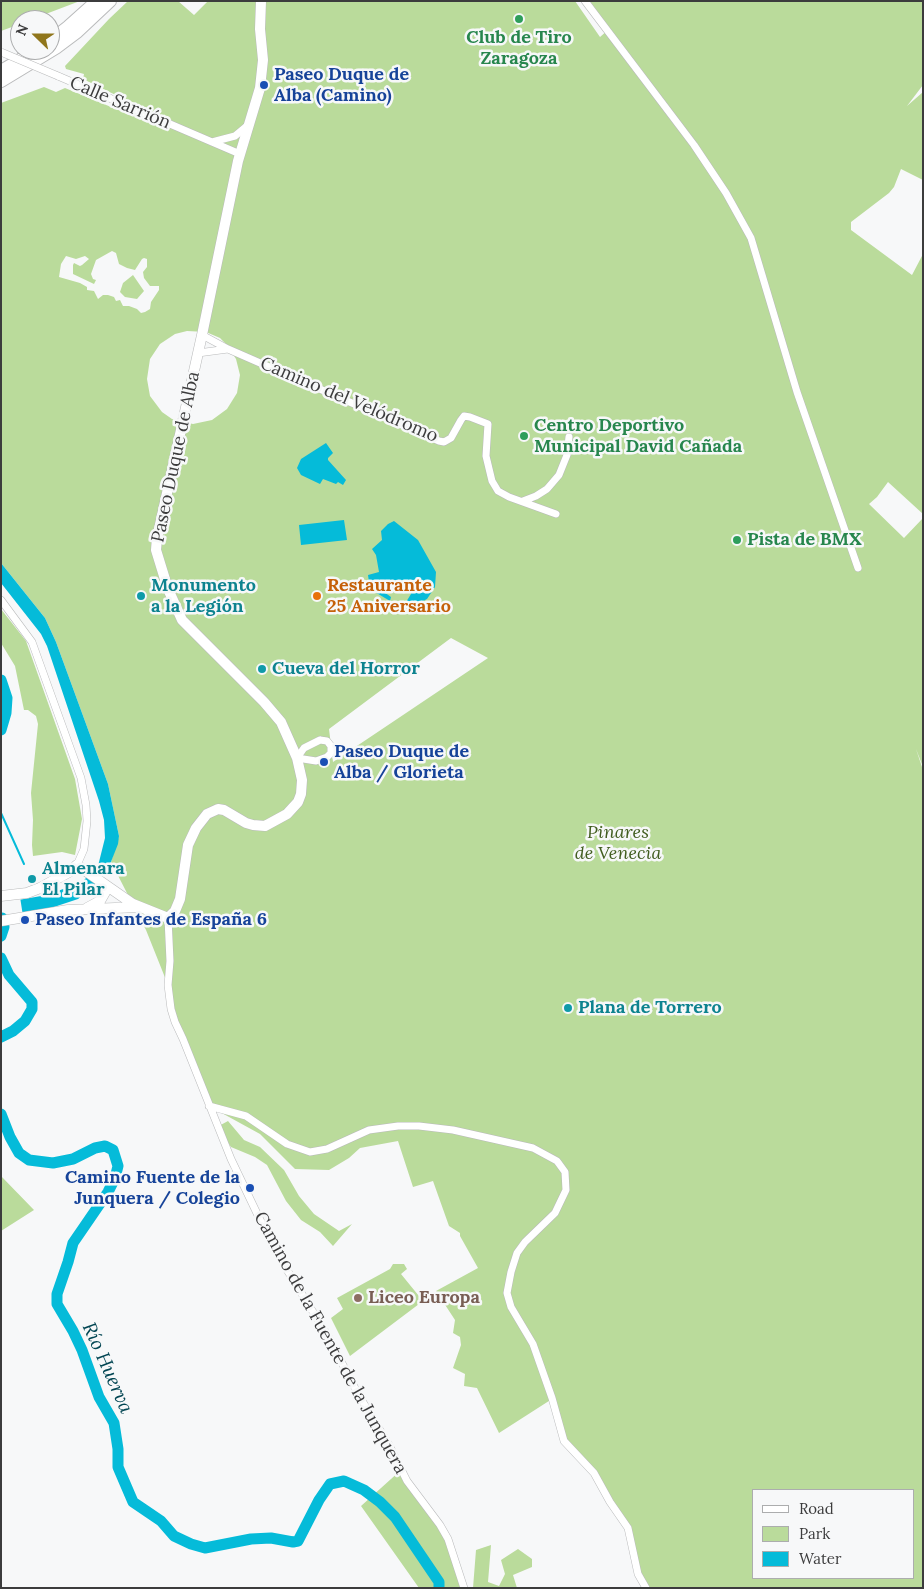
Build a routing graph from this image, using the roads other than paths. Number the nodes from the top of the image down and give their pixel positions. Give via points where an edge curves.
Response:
1 (261, 1) edge
2 (586, 1) edge
3 (104, 2) edge
4 (60, 33) edge
5 (1, 52) edge
6 (20, 60) edge
7 (1, 71) edge
8 (1, 82) edge
9 (250, 122) junction
10 (211, 142) junction
11 (240, 154) junction
12 (202, 335) junction
13 (228, 348) junction
14 (198, 353) junction
15 (569, 437) dead end
16 (523, 501) junction
17 (556, 514) dead end
18 (858, 568) dead end
19 (1, 600) edge
20 (292, 745) junction
21 (304, 748) junction
22 (297, 758) junction
23 (77, 865) junction
24 (106, 885) junction
25 (1, 896) edge
26 (140, 907) junction
27 (81, 910) junction
28 (168, 918) junction
29 (1, 921) edge
30 (209, 1106) junction
31 (464, 1588) edge
32 (646, 1588) edge

1 - 9 street, Paseo Duque de Alba via 259,20 263,70
2 - 18 street via 694,145 751,238 797,392
3 - 4 highway
3 - 8 highway via 77,32
5 - 10 street, Calle Sarrión, bridge
6 - 7 highway
9 - 10 street via 235,136
9 - 11 street, Paseo Duque de Alba
10 - 11 street, Calle Sarrión
11 - 12 street, Paseo Duque de Alba
12 - 13 street, Camino del Velódromo
12 - 14 street, Paseo Duque de Alba
13 - 14 street
13 - 16 street, Camino del Velódromo via 439,441 446,441 452,436 464,416 488,424 486,456 492,481 498,491
14 - 20 street, Paseo Duque de Alba via 157,538 157,555 182,620 264,702 281,722
15 - 16 street via 567,455 559,476 547,489
16 - 17 street
19 - 23 street via 32,642 81,778 87,821 84,849
20 - 21 street
20 - 22 street, Paseo Duque de Alba
21 - 22 street
21 - 22 street via 322,740 330,744 332,751 319,761
22 - 28 street, Paseo Duque de Alba via 302,780 301,794 294,809 281,819 265,826 253,825 218,809 201,820 186,852 180,899
23 - 24 street
23 - 25 street via 52,883 33,891
24 - 26 street
24 - 27 street via 100,901
26 - 27 street
26 - 28 street
27 - 29 street
28 - 30 street, Camino de la Fuente de la Junquera via 171,1009
30 - 31 street, Camino de la Fuente de la Junquera via 270,1242 328,1336 407,1481 448,1539
30 - 32 street via 246,1116 287,1144 310,1152 327,1149 369,1130 420,1126 533,1148 557,1161 565,1172 566,1190 555,1213 517,1253 507,1293 511,1307 533,1344 564,1441 594,1472 628,1528 638,1574

